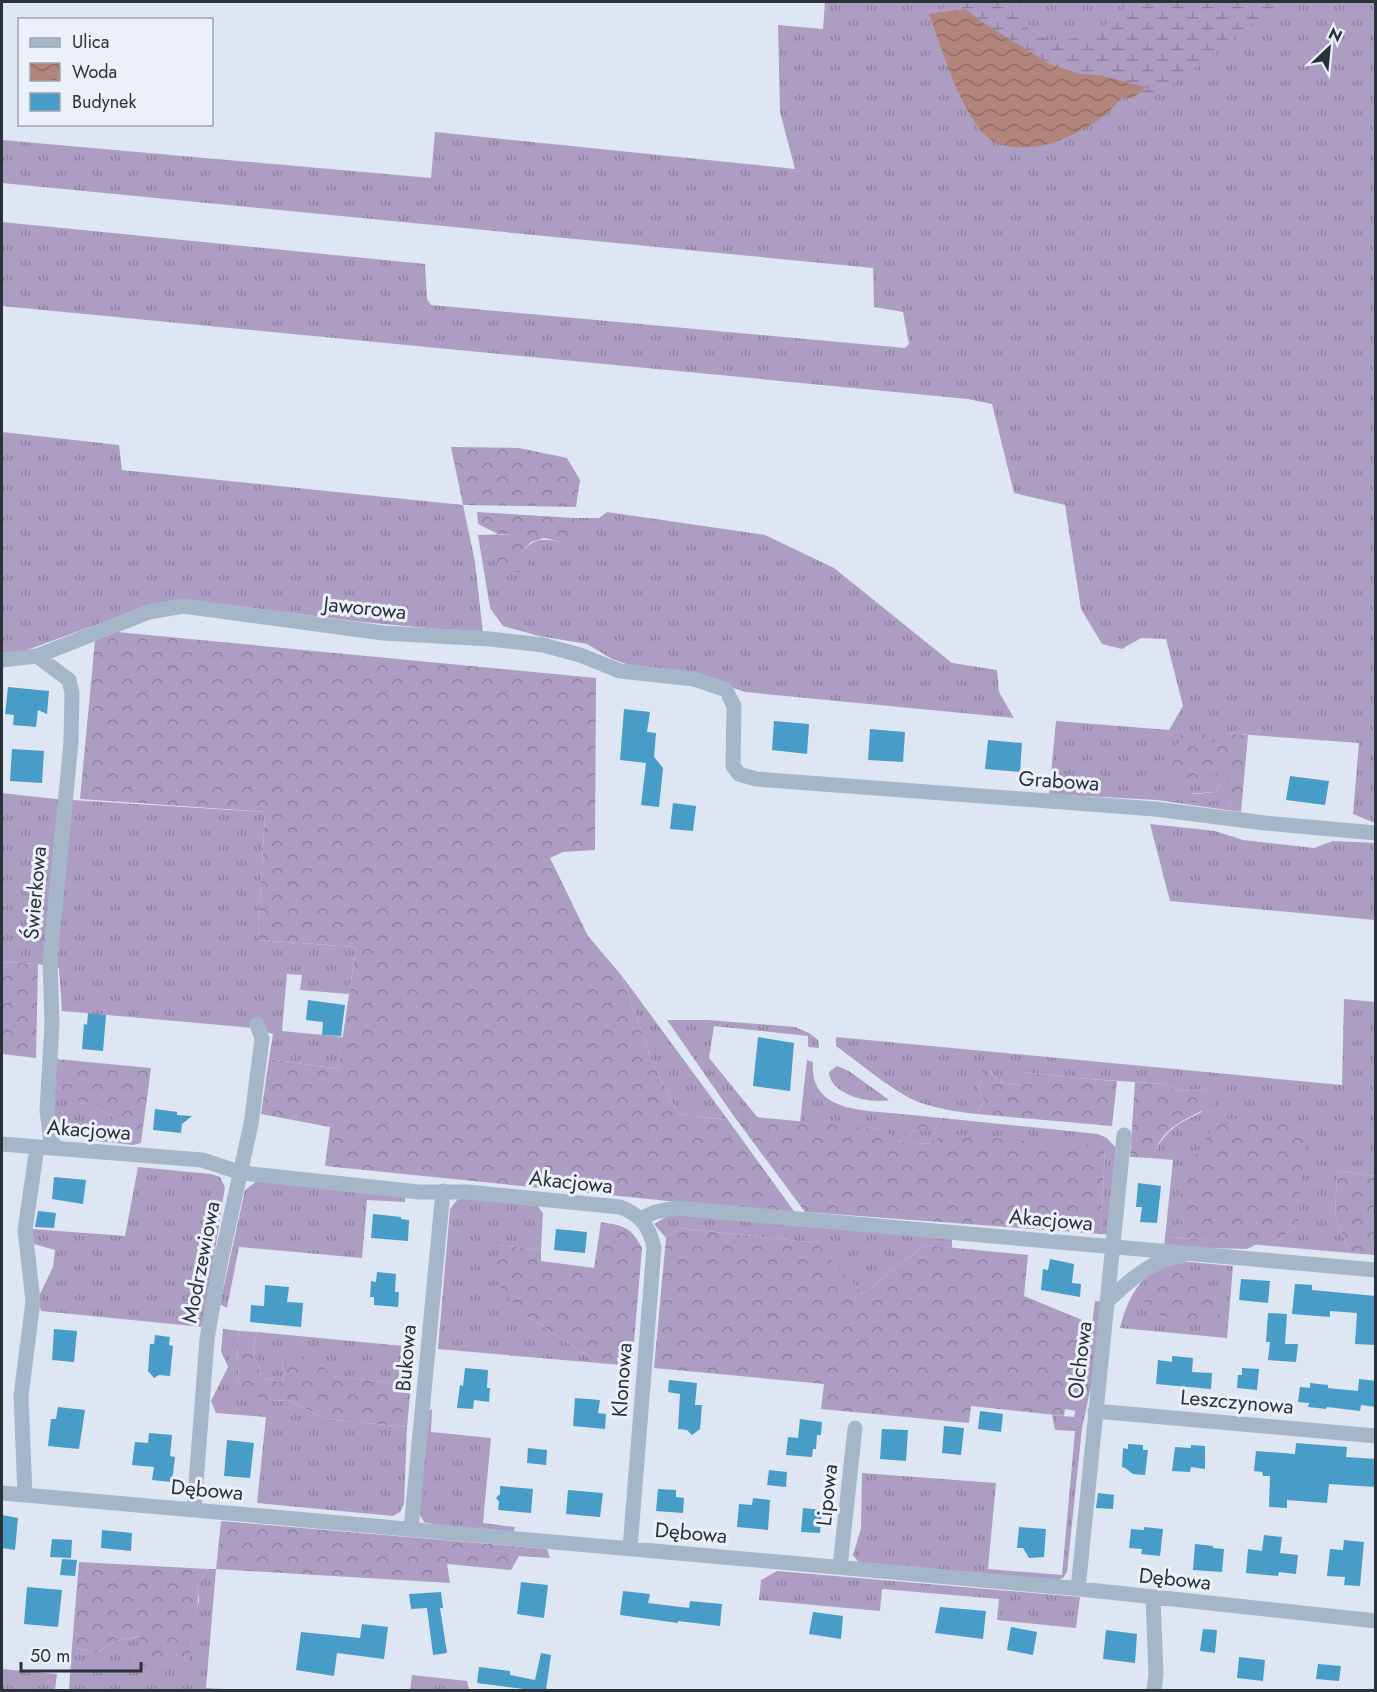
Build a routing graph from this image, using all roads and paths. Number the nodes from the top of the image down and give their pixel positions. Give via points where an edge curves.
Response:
1 (37, 656) junction
2 (2, 660) edge
3 (739, 774) joint
4 (1376, 833) edge
5 (257, 1024) dead end
6 (1125, 1135) dead end
7 (2, 1144) edge
8 (37, 1147) junction
9 (57, 1148) junction
10 (242, 1173) junction
11 (442, 1191) junction
12 (640, 1218) junction
13 (1114, 1247) junction
14 (1206, 1254) junction
15 (1376, 1270) edge
16 (1108, 1301) junction
17 (1095, 1411) junction
18 (855, 1428) dead end
19 (1376, 1436) edge
20 (2, 1493) edge
21 (25, 1495) junction
22 (194, 1510) junction
23 (411, 1529) junction
24 (630, 1548) junction
25 (840, 1567) junction
26 (1078, 1589) junction
27 (1153, 1598) junction
28 (1376, 1621) edge
29 (1154, 1690) edge

1 - 2 street, Jaworowa
1 - 3 street, Jaworowa via 149,612 183,606 384,633 543,645 620,671 694,679 726,690 734,706 733,766
1 - 9 street, Świerkowa via 69,680 72,693 71,742 50,960 52,1024 46,1111 51,1141
3 - 4 street, Grabowa via 756,779 1155,809
5 - 10 street, Modrzewiowa via 262,1039
6 - 13 street, Olchowa
7 - 8 street, Akacjowa
8 - 9 street, Akacjowa
8 - 21 street via 26,1230 33,1301 21,1396
9 - 10 street, Akacjowa via 202,1160
10 - 11 street, Akacjowa via 419,1192
10 - 22 street, Modrzewiowa via 207,1339
11 - 12 street, Akacjowa via 620,1207
11 - 23 street, Bukowa
12 - 13 street, Akacjowa via 675,1208
12 - 24 street, Klonowa via 654,1248
13 - 14 street, Akacjowa
13 - 16 street, Olchowa
14 - 15 street, Akacjowa
14 - 16 street, Akacjowa via 1177,1256 1156,1264 1138,1274
16 - 17 street, Olchowa
17 - 19 street, Leszczynowa
17 - 26 street, Olchowa
18 - 25 street, Lipowa
20 - 21 street, Dębowa
21 - 22 street, Dębowa
22 - 23 street, Dębowa
23 - 24 street, Dębowa
24 - 25 street, Dębowa
25 - 26 street, Dębowa
26 - 27 street, Dębowa
27 - 28 street, Dębowa
27 - 29 street

